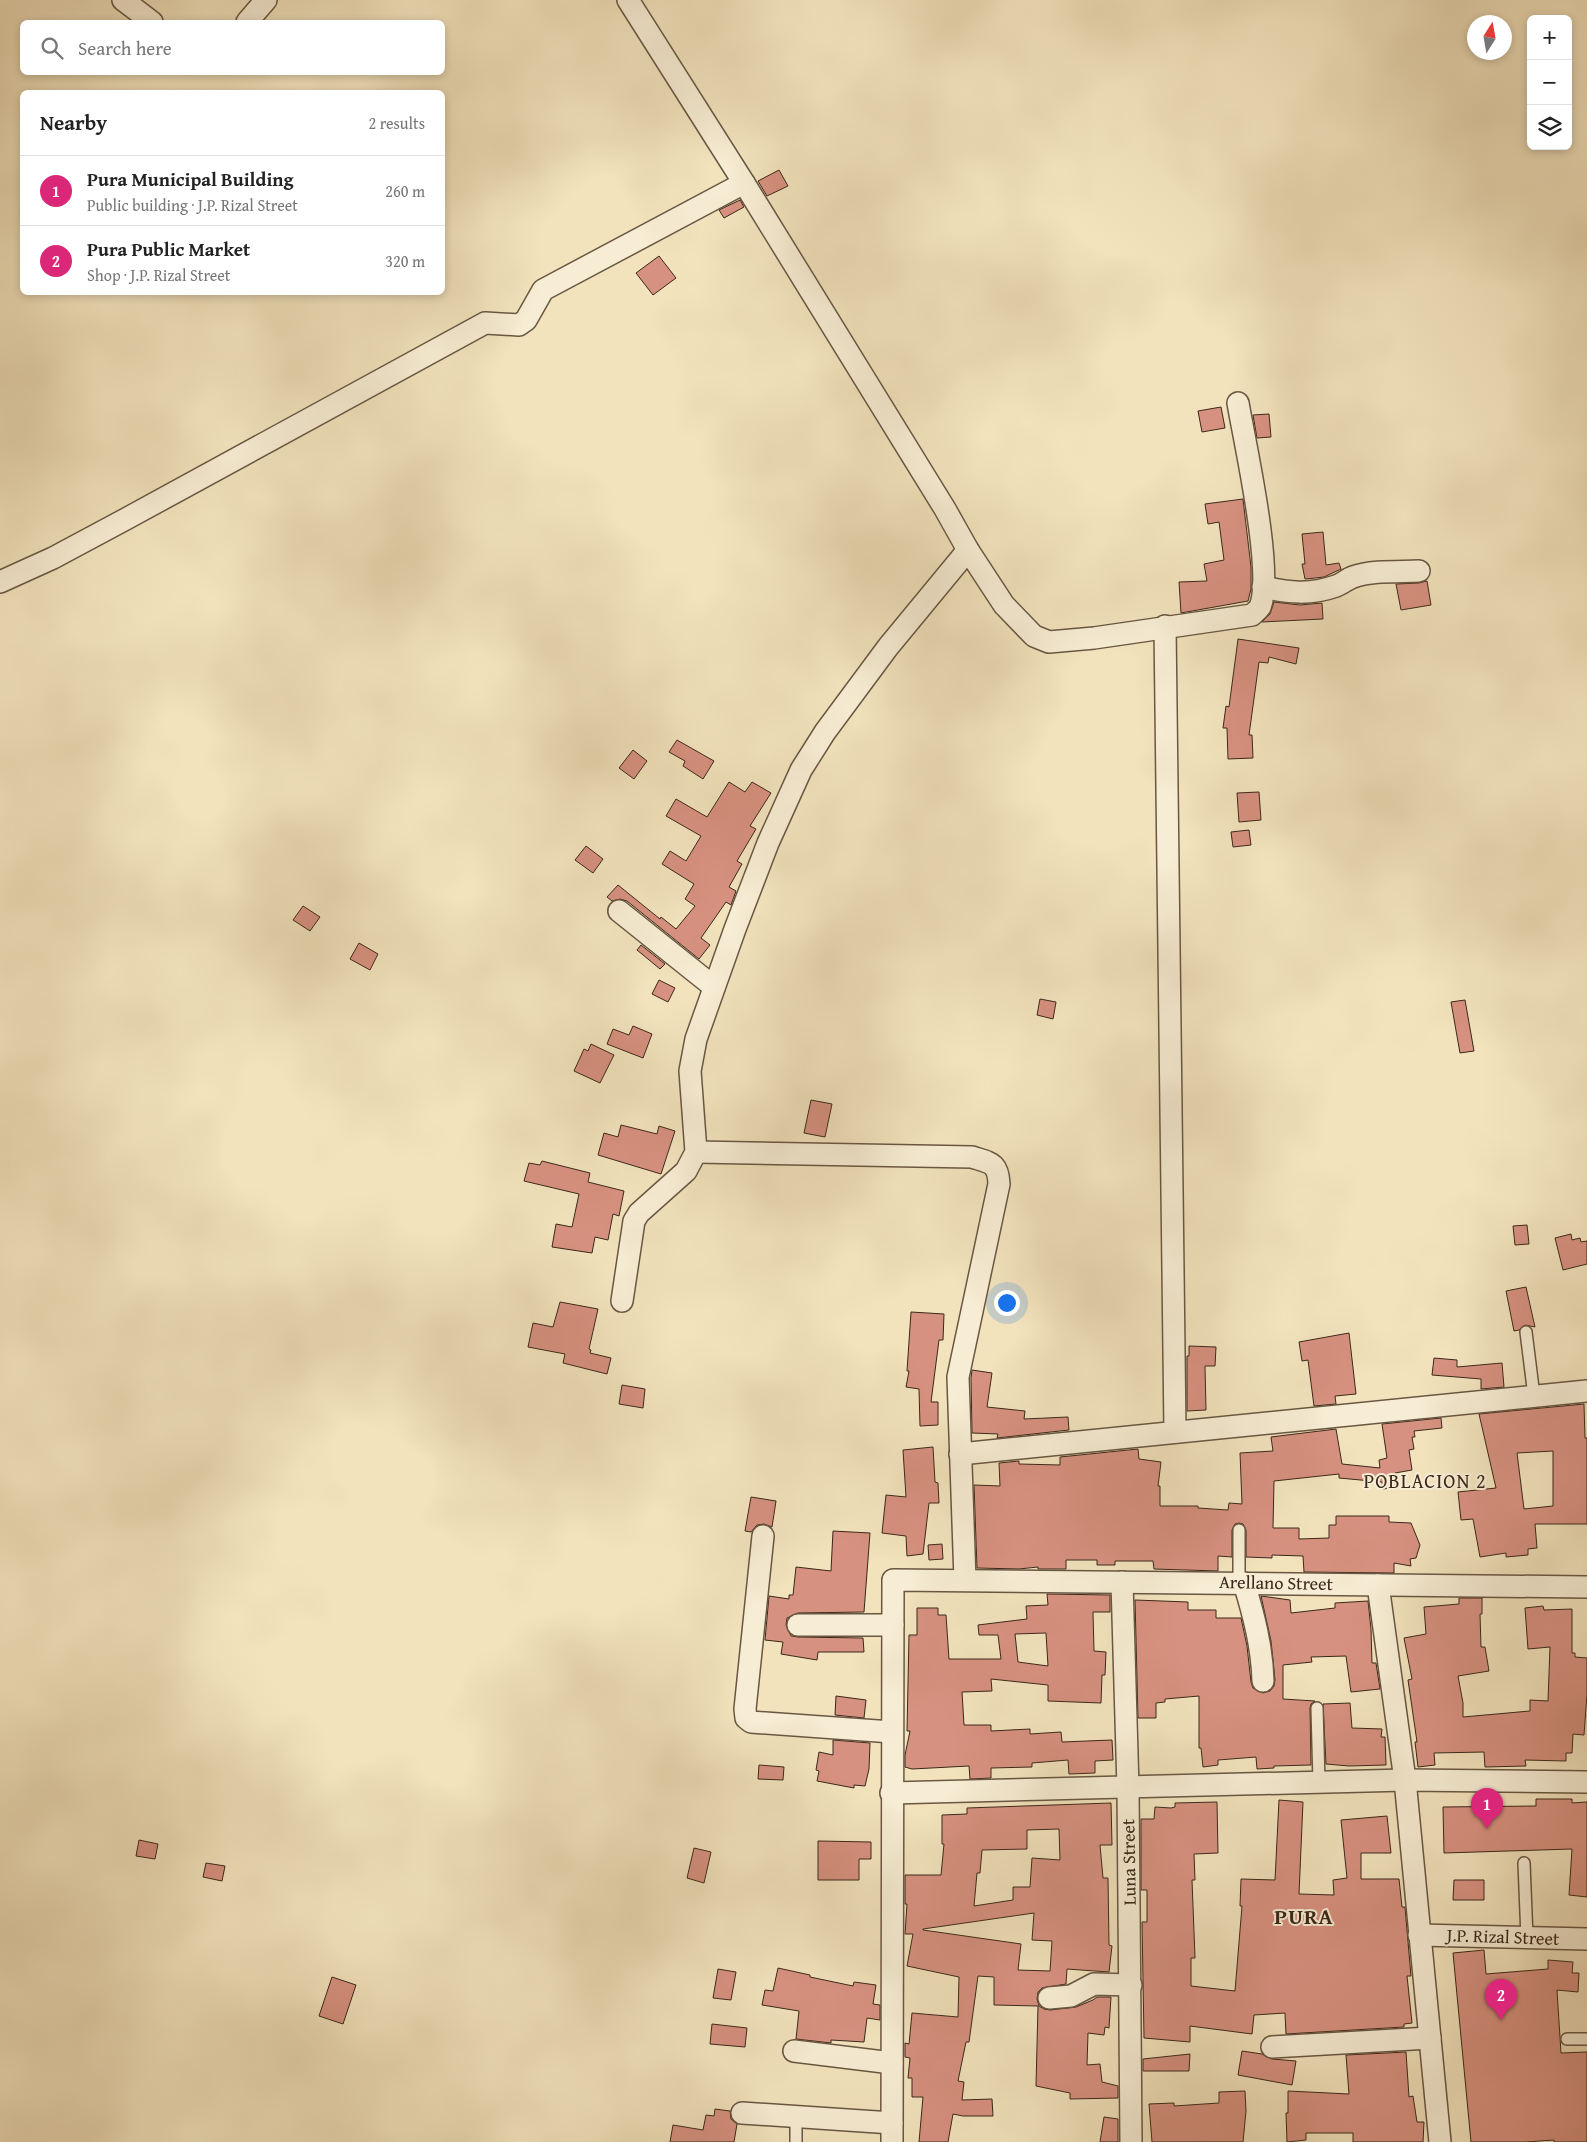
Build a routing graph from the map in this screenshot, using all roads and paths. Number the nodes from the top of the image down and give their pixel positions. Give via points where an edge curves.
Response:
1 (123, 0) edge
2 (266, 0) edge
3 (628, 0) edge
4 (149, 20) edge
5 (249, 20) edge
6 (744, 183) junction
7 (1238, 403) dead end
8 (968, 550) junction
9 (1419, 571) dead end
10 (0, 582) edge
11 (1263, 587) junction
12 (1165, 626) junction
13 (619, 911) dead end
14 (714, 987) junction
15 (696, 1152) junction
16 (622, 1301) dead end
17 (1526, 1332) dead end
18 (1587, 1390) edge
19 (1534, 1396) junction
20 (1175, 1432) junction
21 (960, 1454) junction
22 (1239, 1530) dead end
23 (763, 1536) dead end
24 (965, 1580) junction
25 (1122, 1582) junction
26 (1242, 1583) junction
27 (1378, 1584) junction
28 (1587, 1587) edge
29 (798, 1625) dead end
30 (893, 1625) junction
31 (1263, 1681) dead end
32 (1317, 1708) dead end
33 (892, 1732) junction
34 (1405, 1780) junction
35 (1319, 1782) junction
36 (1587, 1782) edge
37 (1128, 1788) junction
38 (891, 1794) junction
39 (1524, 1863) dead end
40 (1419, 1935) junction
41 (1527, 1938) junction
42 (1587, 1939) edge
43 (1131, 1985) junction
44 (1049, 1998) dead end
45 (1430, 2038) junction
46 (1567, 2039) dead end
47 (1587, 2039) edge
48 (1272, 2047) dead end
49 (794, 2051) dead end
50 (892, 2063) junction
51 (742, 2113) dead end
52 (796, 2117) junction
53 (892, 2133) edge
54 (796, 2142) edge
55 (1132, 2142) edge
56 (1440, 2142) edge

1 - 4 street
2 - 5 street
3 - 6 street
6 - 8 street
6 - 10 street via 543,290 520,325 486,322 53,558
7 - 11 street via 1263,556
8 - 12 street via 1004,605 1034,636 1049,642
8 - 14 street via 888,647 801,770 768,843
9 - 11 street via 1365,574 1322,591 1289,593
11 - 12 street via 1259,609 1252,615
12 - 20 street
13 - 14 street
14 - 15 street via 696,1039 690,1071
15 - 16 street via 686,1171 639,1213 634,1222
15 - 21 street via 972,1157 994,1164 1000,1184 958,1377
17 - 19 lane
18 - 19 street
19 - 20 street
20 - 21 street
21 - 24 street
22 - 26 lane
23 - 33 street via 746,1718 751,1722
24 - 25 street, Arellano Street
24 - 30 street, Arellano Street via 893,1580
25 - 26 street, Arellano Street
25 - 37 street, Luna Street
26 - 27 street, Arellano Street
26 - 31 street via 1258,1630
27 - 28 street, Arellano Street
27 - 34 street
29 - 30 street
30 - 33 street
32 - 35 lane
33 - 38 street
34 - 35 street
34 - 36 street
34 - 40 street
35 - 37 street
37 - 38 street
37 - 43 street, Luna Street
38 - 50 street
39 - 41 lane
40 - 41 street, J.P. Rizal Street
40 - 45 street
41 - 42 street, J.P. Rizal Street
43 - 44 street via 1094,1984 1071,1996
43 - 55 street, Luna Street
45 - 48 street
45 - 56 street
46 - 47 lane
49 - 50 street
50 - 53 street
51 - 52 street
52 - 53 street
52 - 54 lane

